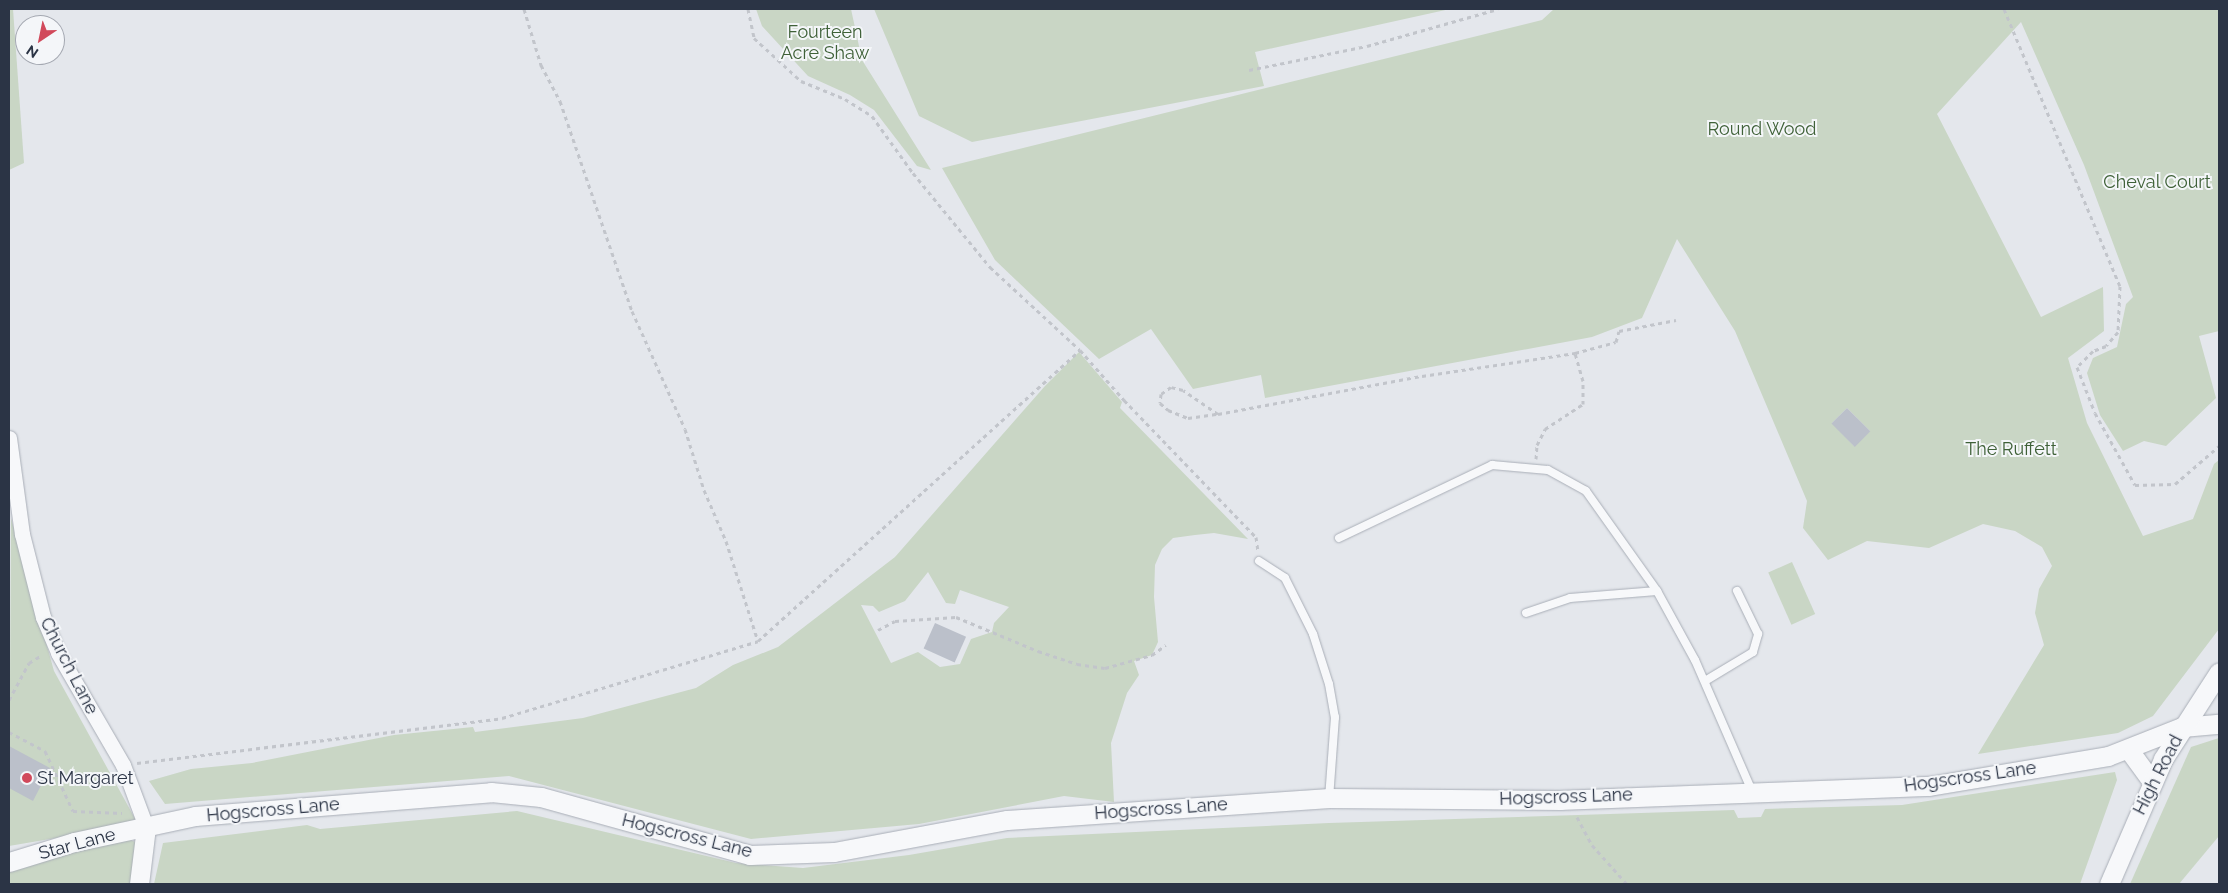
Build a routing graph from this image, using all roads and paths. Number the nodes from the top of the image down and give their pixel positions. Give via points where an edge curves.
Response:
1 (524, 9) edge
2 (748, 9) edge
3 (1498, 9) edge
4 (2004, 9) edge
5 (1249, 70) dead end
6 (1676, 320) dead end
7 (1080, 350) junction
8 (1575, 353) junction
9 (1218, 414) junction
10 (9, 438) edge
11 (2219, 446) edge
12 (1535, 469) junction
13 (1339, 538) dead end
14 (1259, 561) joint
15 (1657, 591) junction
16 (1737, 591) dead end
17 (1526, 613) dead end
18 (878, 630) dead end
19 (758, 641) junction
20 (1166, 645) dead end
21 (56, 647) junction
22 (2219, 672) edge
23 (1705, 681) junction
24 (9, 700) edge
25 (2219, 724) edge
26 (2182, 727) junction
27 (9, 732) edge
28 (2129, 750) junction
29 (123, 765) junction
30 (2152, 782) junction
31 (1753, 793) junction
32 (1329, 798) junction
33 (1561, 800) junction
34 (143, 820) junction
35 (9, 862) edge
36 (139, 884) edge
37 (1627, 884) edge
38 (2109, 884) edge

1 - 19 path via 541,65 560,101 632,311 685,430
2 - 7 path via 754,38 802,81 845,98 872,116 913,173 990,266
3 - 5 path via 1367,46
4 - 11 path via 2120,286 2118,332 2106,346 2093,351 2077,367 2095,413 2135,485 2175,484
6 - 8 path via 1619,331 1616,342
7 - 14 path via 1256,537
7 - 19 path
8 - 9 path via 1422,376
8 - 12 path via 1583,381 1583,404 1545,429 1538,445
9 - 9 path via 1188,418 1168,410 1160,403 1160,394 1172,388 1182,390
10 - 21 street, Church Lane via 22,534 43,617
12 - 13 lane via 1492,465
12 - 15 lane via 1548,470 1586,491
14 - 32 lane via 1285,578 1313,634 1329,684 1335,717
15 - 17 lane via 1570,598
15 - 23 lane
16 - 23 lane via 1758,634 1753,652
18 - 20 path via 895,621 956,617 1046,654 1077,664 1105,668 1152,655
19 - 29 path via 502,718
21 - 24 path via 29,663
21 - 29 street, Church Lane
22 - 26 street, High Road
23 - 31 lane
25 - 26 street
26 - 28 street, Hogscross Lane
26 - 30 street, High Road
27 - 34 path via 45,751 73,812
28 - 30 street
28 - 31 street, Hogscross Lane via 1929,786
29 - 34 street, Church Lane
30 - 38 street, High Road
31 - 33 street, Hogscross Lane via 1680,793
32 - 33 street, Hogscross Lane
32 - 34 street, Hogscross Lane via 1007,820 834,852 750,855 541,796 491,792
33 - 37 path via 1575,808 1578,822 1592,845
34 - 35 street, Star Lane
34 - 36 street

